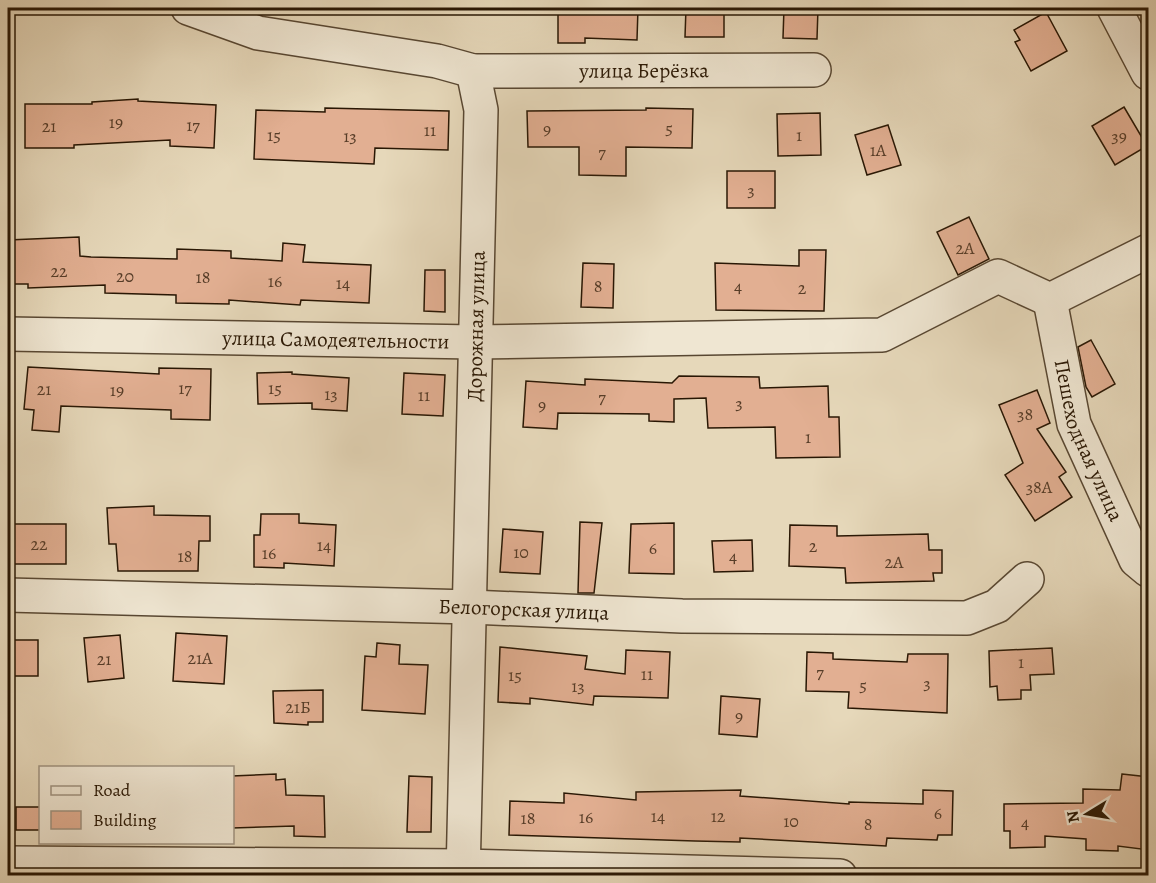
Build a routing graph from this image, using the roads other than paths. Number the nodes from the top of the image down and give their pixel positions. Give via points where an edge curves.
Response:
1 (188, 8) edge
2 (1114, 8) edge
3 (814, 70) dead end
4 (473, 71) junction
5 (1149, 73) edge
6 (1149, 251) edge
7 (1050, 300) junction
8 (8, 334) edge
9 (475, 342) junction
10 (1149, 570) edge
11 (1027, 579) dead end
12 (8, 595) edge
13 (471, 607) junction
14 (8, 863) edge
15 (463, 871) edge
16 (840, 876) edge

1 - 4 street via 258,33 437,61
2 - 5 street
3 - 4 street, улица Берёзка
4 - 9 street, Дорожная улица via 481,110
6 - 7 street
7 - 9 street, улица Самодеятельности via 998,276 882,335
7 - 10 street, Пешеходная улица via 1074,424 1136,560
8 - 9 street, улица Самодеятельности
9 - 13 street, Дорожная улица
11 - 13 street, Белогорская улица via 997,606 967,618 682,616
12 - 13 street, Белогорская улица
13 - 15 street, Дорожная улица
14 - 15 street
15 - 16 street

